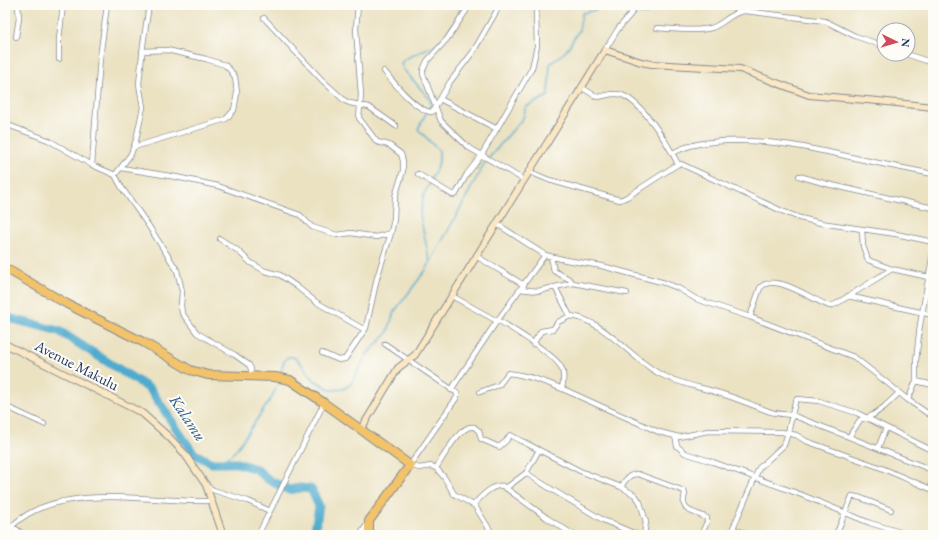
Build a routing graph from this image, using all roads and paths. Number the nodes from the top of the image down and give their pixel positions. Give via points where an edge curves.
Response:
1 (18, 5) edge
2 (63, 5) edge
3 (106, 5) edge
4 (149, 5) edge
5 (358, 5) edge
6 (470, 5) edge
7 (500, 5) edge
8 (542, 5) edge
9 (636, 6) edge
10 (264, 18) dead end
11 (657, 28) dead end
12 (16, 37) dead end
13 (876, 43) edge
14 (605, 50) junction
15 (142, 51) junction
16 (916, 57) edge
17 (59, 59) dead end
18 (933, 63) edge
19 (384, 71) dead end
20 (581, 87) junction
21 (440, 99) junction
22 (361, 105) junction
23 (435, 107) junction
24 (933, 107) edge
25 (5, 124) edge
26 (396, 126) dead end
27 (497, 129) junction
28 (134, 147) junction
29 (673, 153) junction
30 (483, 157) junction
31 (678, 164) junction
32 (92, 165) junction
33 (121, 168) junction
34 (530, 172) junction
35 (418, 174) dead end
36 (933, 174) edge
37 (115, 175) junction
38 (799, 176) dead end
39 (524, 180) junction
40 (933, 208) edge
41 (497, 224) junction
42 (862, 230) junction
43 (391, 233) junction
44 (220, 239) dead end
45 (933, 242) edge
46 (933, 253) edge
47 (545, 255) junction
48 (476, 256) junction
49 (551, 258) junction
50 (5, 268) edge
51 (892, 269) junction
52 (931, 277) edge
53 (573, 283) junction
54 (524, 285) junction
55 (555, 287) junction
56 (520, 289) junction
57 (627, 293) dead end
58 (452, 296) junction
59 (848, 296) junction
60 (922, 313) junction
61 (933, 315) edge
62 (570, 316) junction
63 (750, 317) junction
64 (497, 321) junction
65 (365, 330) junction
66 (5, 344) edge
67 (385, 344) dead end
68 (533, 344) junction
69 (322, 353) dead end
70 (408, 360) junction
71 (250, 376) junction
72 (916, 381) junction
73 (933, 385) edge
74 (562, 389) junction
75 (451, 390) junction
76 (480, 392) dead end
77 (899, 393) junction
78 (908, 400) junction
79 (324, 403) junction
80 (5, 406) edge
81 (792, 415) junction
82 (933, 417) edge
83 (865, 418) junction
84 (44, 424) dead end
85 (886, 428) junction
86 (361, 429) junction
87 (788, 433) junction
88 (675, 436) junction
89 (849, 437) junction
90 (878, 448) junction
91 (539, 450) junction
92 (933, 451) edge
93 (410, 465) junction
94 (436, 468) junction
95 (927, 468) dead end
96 (526, 473) junction
97 (754, 478) junction
98 (206, 485) junction
99 (622, 487) junction
100 (506, 488) junction
101 (933, 490) edge
102 (212, 501) junction
103 (474, 504) junction
104 (891, 510) dead end
105 (270, 511) junction
106 (845, 513) junction
107 (369, 521) junction
108 (5, 526) edge
109 (11, 527) junction
110 (734, 529) junction
111 (836, 533) edge
112 (24, 535) edge
113 (223, 535) edge
114 (258, 535) edge
115 (360, 535) edge
116 (369, 535) edge
117 (493, 535) edge
118 (574, 535) edge
119 (638, 535) edge
120 (644, 535) edge
121 (701, 535) edge
122 (730, 535) edge
123 (750, 535) edge
124 (848, 535) edge
125 (910, 535) edge

1 - 12 street
2 - 17 street
3 - 32 street
4 - 15 street
5 - 22 street via 356,29
6 - 23 street via 450,36 424,66 423,74
7 - 21 street via 473,52
8 - 27 street via 536,12 537,46 532,68
9 - 14 street
10 - 22 street via 322,80 347,102
11 - 13 street via 703,30 745,11 825,21 854,36
14 - 20 street
14 - 24 street via 652,64 740,69 809,95
15 - 28 street via 139,84 143,107
15 - 28 street via 167,50 225,65 234,78 237,94 234,110 226,119
16 - 18 street
19 - 23 street via 427,112 432,112
20 - 29 street via 597,97 620,94 633,102
20 - 34 street
21 - 23 street
21 - 27 street
22 - 26 street via 370,107
22 - 43 street via 358,115 377,142 389,145 400,154 403,161 403,174 395,200
23 - 30 street via 441,121 465,145
25 - 32 street via 48,140
27 - 30 street
28 - 33 street
29 - 31 street
29 - 36 street via 684,147 706,142 775,142
30 - 35 street via 467,174 454,195
30 - 39 street
31 - 34 street via 620,200
31 - 42 street via 684,164 800,218
32 - 37 street
33 - 37 street
33 - 43 street via 218,186 300,215 312,227 337,235 355,233 376,237
34 - 39 street
37 - 71 street via 177,270 182,291 182,313 197,333 249,365
38 - 40 street
39 - 41 street
41 - 47 street
41 - 48 street
42 - 45 street
42 - 51 street via 863,246 868,260
43 - 65 street
44 - 65 street via 251,263 265,271 280,275 316,302
46 - 52 street
47 - 49 street
47 - 54 street
48 - 54 street
48 - 58 street
49 - 53 street via 554,271
49 - 63 street via 602,266 660,281 696,299
50 - 71 highway via 190,370 208,375
51 - 52 street
51 - 59 street
52 - 60 street
53 - 55 street
53 - 57 street
54 - 56 street
55 - 56 street via 538,291
55 - 62 street
56 - 64 street
58 - 64 street
58 - 70 street via 415,355
59 - 60 street
59 - 63 street via 830,306 787,285 770,282 760,288
60 - 61 street
60 - 72 street
62 - 68 street via 558,322 553,329 541,331
62 - 81 street via 580,317 609,334 640,361 676,381 741,400 770,412
63 - 77 street via 854,357
64 - 68 street
64 - 75 street
65 - 69 street via 345,359 339,360
66 - 98 street, Avenue Makulu via 137,410 162,430 184,453
67 - 70 street
68 - 74 street via 560,365 564,378
70 - 75 street
70 - 86 street via 398,368
71 - 79 highway via 285,379
72 - 73 street
72 - 78 street
74 - 76 street via 534,378 508,373 499,385
74 - 88 street via 659,432
75 - 93 street via 457,393 457,397
77 - 78 street
77 - 83 street via 884,407
78 - 82 street
79 - 86 highway
79 - 105 street
80 - 84 street
81 - 83 street via 796,400 800,399 819,401
81 - 87 street
81 - 89 street
83 - 85 street
83 - 89 street via 860,420
85 - 90 street
85 - 92 street
86 - 93 highway
87 - 88 street via 708,431
87 - 97 street via 782,447 761,465
87 - 101 street
88 - 97 street via 677,446 685,453
89 - 90 street
90 - 95 street
91 - 94 street via 510,435 498,447 482,440 479,431 474,427 460,432
91 - 96 street
91 - 99 street via 580,471
93 - 94 street
93 - 107 highway
94 - 103 street via 454,494
96 - 100 street
96 - 119 street via 602,520
97 - 106 street
97 - 110 street
98 - 102 street, Avenue Makulu
98 - 105 street
99 - 120 street via 635,495 640,502 646,522
99 - 121 street via 626,479 638,474 684,491 683,501 688,511 707,518
100 - 103 street via 494,487
100 - 118 street
102 - 109 street via 158,498 74,499 38,509
102 - 113 street, Avenue Makulu
103 - 117 street
104 - 106 street via 855,496 850,499
105 - 114 street
106 - 111 street
106 - 125 street
107 - 115 street
107 - 116 highway
108 - 109 street
109 - 112 street
110 - 122 street
110 - 123 street
111 - 124 street

